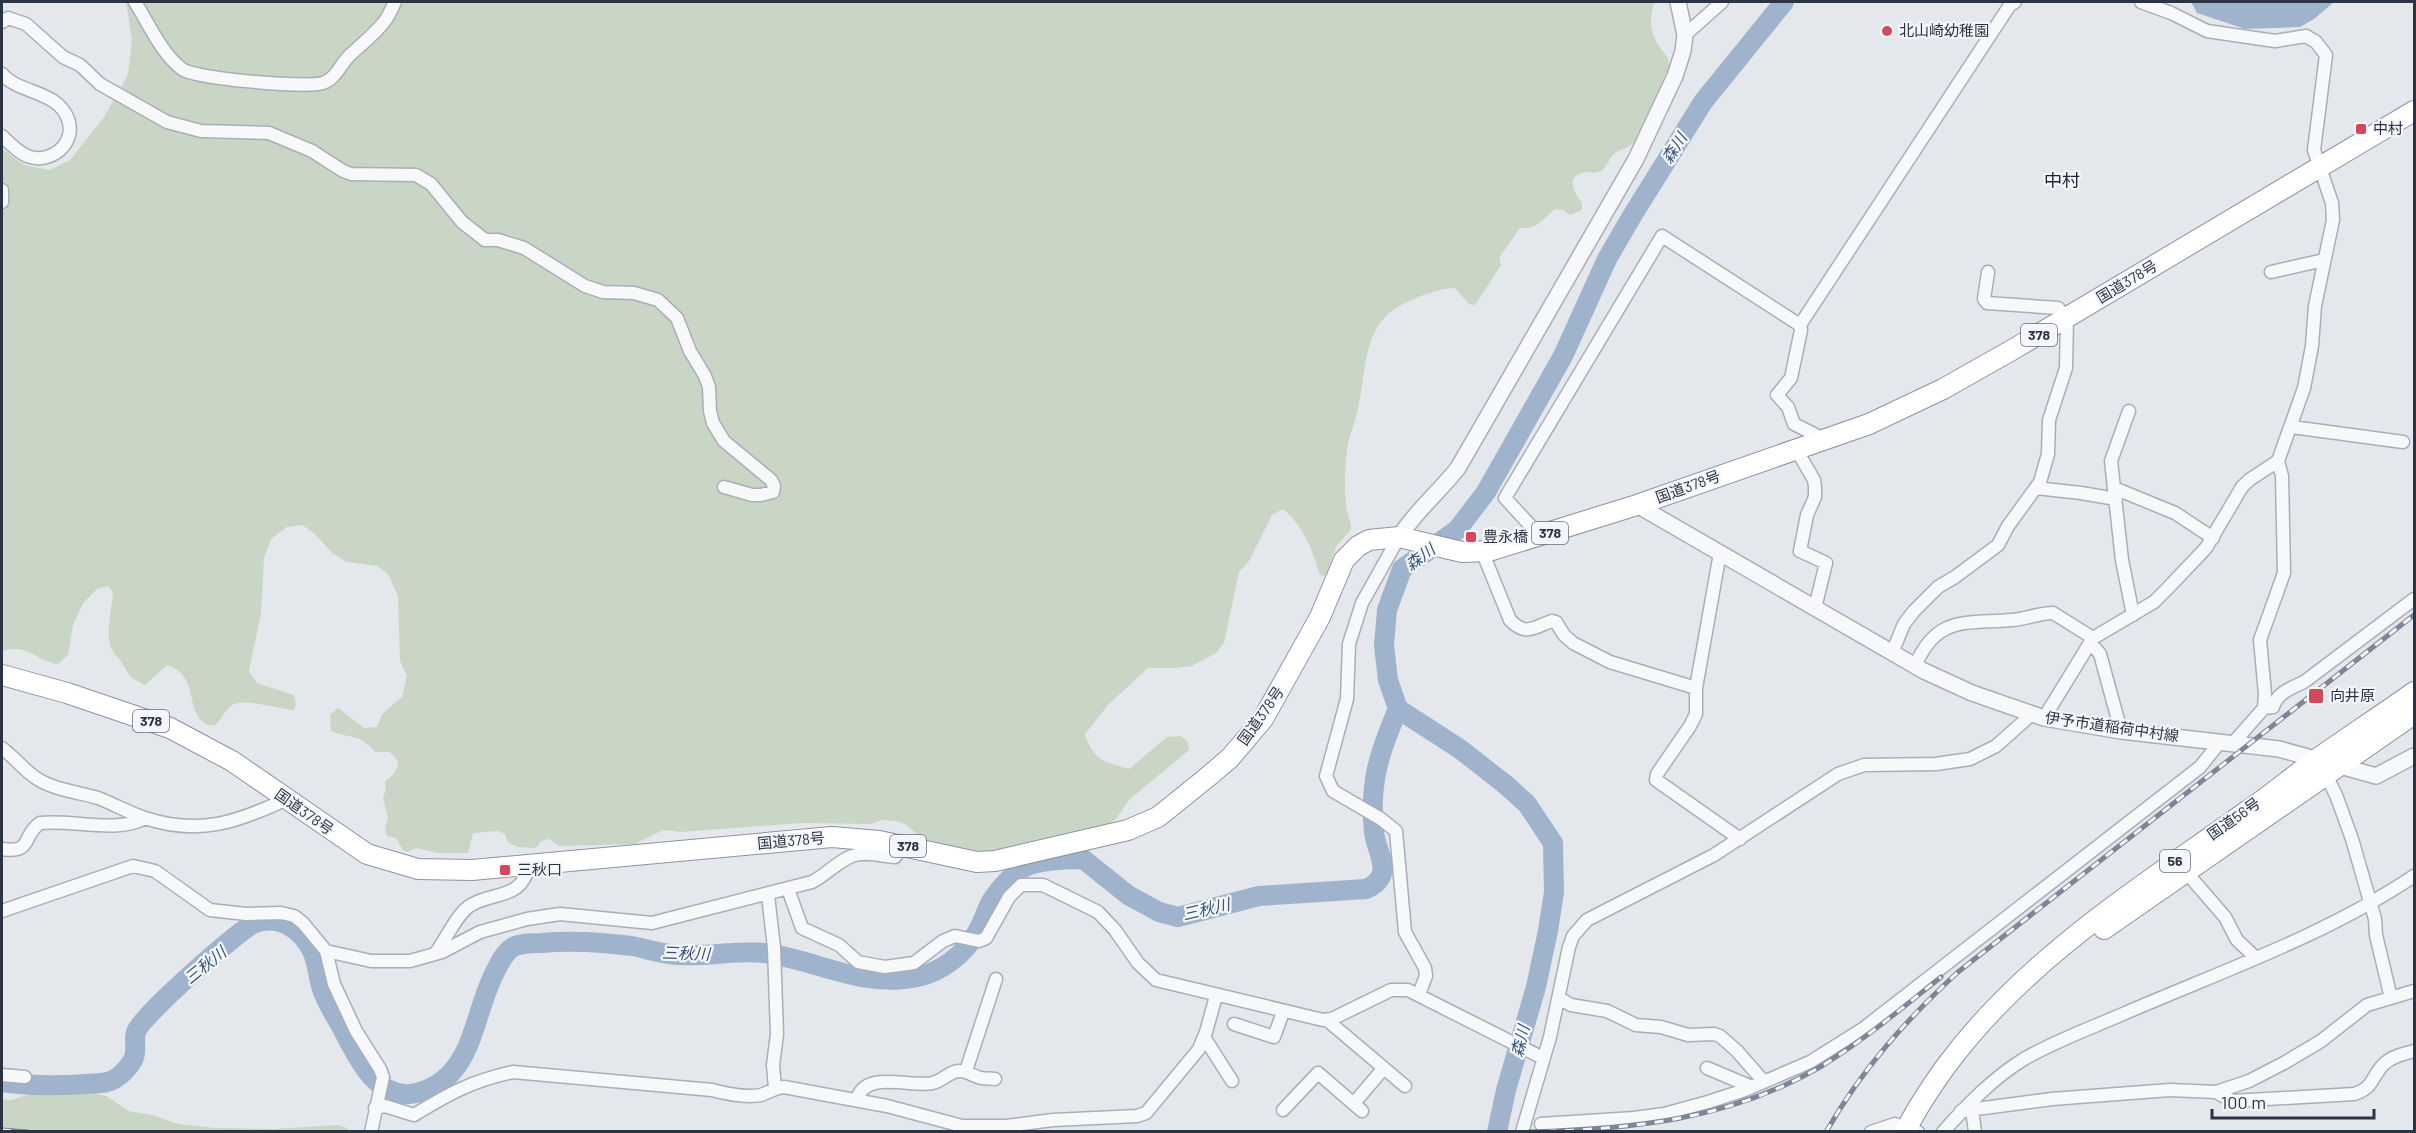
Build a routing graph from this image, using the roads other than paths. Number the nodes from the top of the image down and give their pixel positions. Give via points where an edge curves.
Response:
1 (135, 2) edge
2 (395, 2) edge
3 (1678, 2) edge
4 (1722, 2) edge
5 (2141, 2) edge
6 (2008, 3) edge
7 (2, 22) edge
8 (1686, 35) junction
9 (2, 74) edge
10 (2415, 111) edge
11 (2, 136) edge
12 (2320, 167) junction
13 (2, 190) edge
14 (2, 202) edge
15 (2324, 260) junction
16 (1988, 272) dead end
17 (2271, 272) dead end
18 (2067, 318) junction
19 (1800, 325) junction
20 (2129, 411) dead end
21 (2292, 427) junction
22 (1824, 439) junction
23 (2403, 442) dead end
24 (1796, 449) junction
25 (2278, 461) junction
26 (724, 487) dead end
27 (2036, 488) junction
28 (2115, 493) junction
29 (1637, 505) junction
30 (1540, 536) junction
31 (2213, 538) junction
32 (1407, 539) junction
33 (1482, 551) junction
34 (1720, 553) junction
35 (2414, 602) edge
36 (1815, 608) junction
37 (2133, 615) junction
38 (2091, 640) junction
39 (1892, 653) junction
40 (1915, 666) junction
41 (2, 675) edge
42 (1696, 688) junction
43 (2415, 693) edge
44 (2264, 708) junction
45 (2415, 714) edge
46 (2038, 716) junction
47 (2121, 731) junction
48 (2228, 742) junction
49 (2, 748) edge
50 (2415, 756) edge
51 (2328, 766) junction
52 (287, 799) junction
53 (145, 818) junction
54 (1740, 838) junction
55 (903, 845) junction
56 (2, 849) edge
57 (529, 866) junction
58 (2186, 872) junction
59 (2415, 876) edge
60 (788, 889) junction
61 (768, 895) junction
62 (2370, 904) junction
63 (2, 911) edge
64 (326, 951) junction
65 (434, 955) junction
66 (2256, 958) junction
67 (996, 979) dead end
68 (2415, 991) edge
69 (1419, 994) junction
70 (1216, 996) junction
71 (1559, 998) junction
72 (2391, 998) junction
73 (1283, 1012) junction
74 (1327, 1020) junction
75 (1234, 1024) dead end
76 (1204, 1038) junction
77 (2415, 1051) edge
78 (1956, 1053) junction
79 (1538, 1056) junction
80 (1384, 1068) junction
81 (1707, 1068) dead end
82 (966, 1071) junction
83 (2, 1075) edge
84 (25, 1077) dead end
85 (995, 1078) dead end
86 (1232, 1081) dead end
87 (1758, 1085) junction
88 (1405, 1086) dead end
89 (775, 1088) junction
90 (2216, 1092) junction
91 (857, 1100) junction
92 (375, 1108) junction
93 (1283, 1110) dead end
94 (1967, 1110) junction
95 (1541, 1124) dead end
96 (1910, 1130) edge
97 (371, 1131) edge
98 (1522, 1131) edge
99 (1871, 1131) edge
100 (1943, 1131) edge
101 (1976, 1131) edge

1 - 2 street via 165,52 183,70 200,76 305,86 325,83 335,75 386,19
3 - 8 street
4 - 8 street
5 - 12 street via 2207,31 2275,40 2306,36 2316,42 2326,55 2314,150
6 - 19 street
7 - 26 street via 8,18 26,24 100,84 167,122 201,131 269,133 312,151 351,174 416,175 431,184 462,222 485,240 524,248 585,286 658,300 677,318 705,376 710,387 713,423 724,441 774,486 773,492 761,495
8 - 32 street via 1675,76 1636,159 1458,468 1411,519
9 - 11 street via 54,102 62,109 69,129 64,147 47,157 25,155
10 - 12 highway, 国道378号 / 378
12 - 15 street via 2332,203
12 - 18 highway, 国道378号 / 378
13 - 14 street
15 - 17 street
15 - 21 street via 2304,388
16 - 18 street via 1984,299 1987,303 2058,308
18 - 22 highway, 国道378号 / 378 via 1942,389 1869,424
18 - 27 street via 2066,368 2049,420 2048,454
19 - 22 street via 1791,378 1777,394 1788,407 1794,424
19 - 30 street via 1662,236 1505,498
20 - 28 street via 2111,461
21 - 23 street
21 - 25 street
22 - 24 highway, 国道378号 / 378
24 - 29 highway, 国道378号 / 378
24 - 36 street via 1815,487 1800,551 1827,563
25 - 31 street via 2242,487
25 - 44 street via 2282,476 2284,573 2260,640
27 - 28 street
27 - 39 street via 1998,545 1938,587 1914,611
28 - 31 street via 2175,513
28 - 37 street
29 - 30 highway, 国道378号 / 378
29 - 34 street, 伊予市道稲荷中村線
30 - 33 highway, 国道378号 / 378
31 - 37 street via 2161,595
32 - 33 highway, 国道378号 / 378 via 1462,552
32 - 55 highway, 国道378号 / 378 via 1369,540 1350,553 1279,693 1252,734 1230,758 1158,817 1110,835 995,861 976,862
32 - 69 street via 1362,603 1349,644 1347,699 1326,776 1333,791 1396,831 1405,932 1425,968
33 - 42 street via 1510,620 1517,627 1529,630 1552,621 1574,643 1610,662
34 - 36 street, 伊予市道稲荷中村線
34 - 42 street
35 - 44 street via 2304,682 2285,691 2273,707
36 - 39 street, 伊予市道稲荷中村線
37 - 38 street
38 - 40 street via 2054,613 1956,624 1928,642
38 - 46 street
38 - 47 street via 2100,654
39 - 40 street, 伊予市道稲荷中村線
40 - 46 street, 伊予市道稲荷中村線 via 1972,693
41 - 52 highway, 国道378号 / 378 via 170,728 232,761
42 - 54 street via 1694,719 1656,780
43 - 51 highway, 国道56号 / 56
44 - 48 street
45 - 51 highway, 国道56号 / 56
46 - 47 street, 伊予市道稲荷中村線
46 - 54 street via 1970,759 1851,768
47 - 48 street, 伊予市道稲荷中村線
48 - 51 street, 伊予市道稲荷中村線 via 2279,749
48 - 87 street via 1864,1028 1810,1062
49 - 53 street via 36,778 50,785 98,798
50 - 51 street, 伊予市道稲荷中村線 via 2376,776
51 - 58 highway, 国道56号 / 56
51 - 62 street
51 - 78 highway, 国道56号 / 56 via 2247,812 2105,912 2000,1002
52 - 53 street via 249,817 210,826 191,827
52 - 57 highway, 国道378号 / 378 via 353,846 393,864 443,871
53 - 56 street via 137,823 91,826 40,823 21,848
54 - 71 street via 1697,866 1579,927 1569,947
55 - 57 highway, 国道378号 / 378 via 832,837
55 - 60 street via 895,857 850,856 824,876
57 - 65 street via 526,878 515,889 469,906
58 - 66 street via 2225,917 2237,940
58 - 78 highway, 国道56号 / 56 via 2052,969
59 - 62 street
60 - 61 street
60 - 70 street via 802,928 839,945 858,962 885,967 914,963 955,936 979,941 986,938 1009,897 1021,885 1043,885 1098,912 1156,980
61 - 65 street via 652,923 570,914 527,919 480,932
61 - 89 street via 775,964
62 - 66 street via 2317,933
62 - 72 street
63 - 64 street via 126,868 143,867 155,871 210,910 294,916
64 - 65 street via 371,961 410,961
64 - 92 street via 334,984 383,1077
66 - 94 street via 2034,1054 1997,1079
67 - 82 street
68 - 72 street
69 - 74 street via 1391,990
69 - 79 street
70 - 73 street
70 - 76 street
71 - 79 street
71 - 87 street via 1571,1005 1607,1011 1636,1025 1688,1035 1720,1036 1737,1051
72 - 90 street via 2367,1005 2321,1041 2284,1063
73 - 74 street
73 - 75 street via 1274,1036
74 - 80 street
76 - 86 street
76 - 91 street via 1153,1105 1137,1116 962,1126
77 - 90 street via 2390,1059 2370,1086 2354,1094 2232,1101
78 - 96 highway, 国道56号 / 56
79 - 98 street
80 - 88 street
80 - 93 street via 1358,1107 1318,1073
81 - 87 street
82 - 85 street via 981,1078
82 - 91 street via 957,1071 934,1083 869,1084 862,1088
83 - 84 street
87 - 95 street via 1664,1114
89 - 91 street
89 - 92 street via 762,1095 728,1095 712,1090 513,1072 453,1091 414,1115 385,1106
90 - 94 street via 2170,1090
92 - 97 street
94 - 100 street
94 - 101 street
96 - 99 street via 1895,1124

